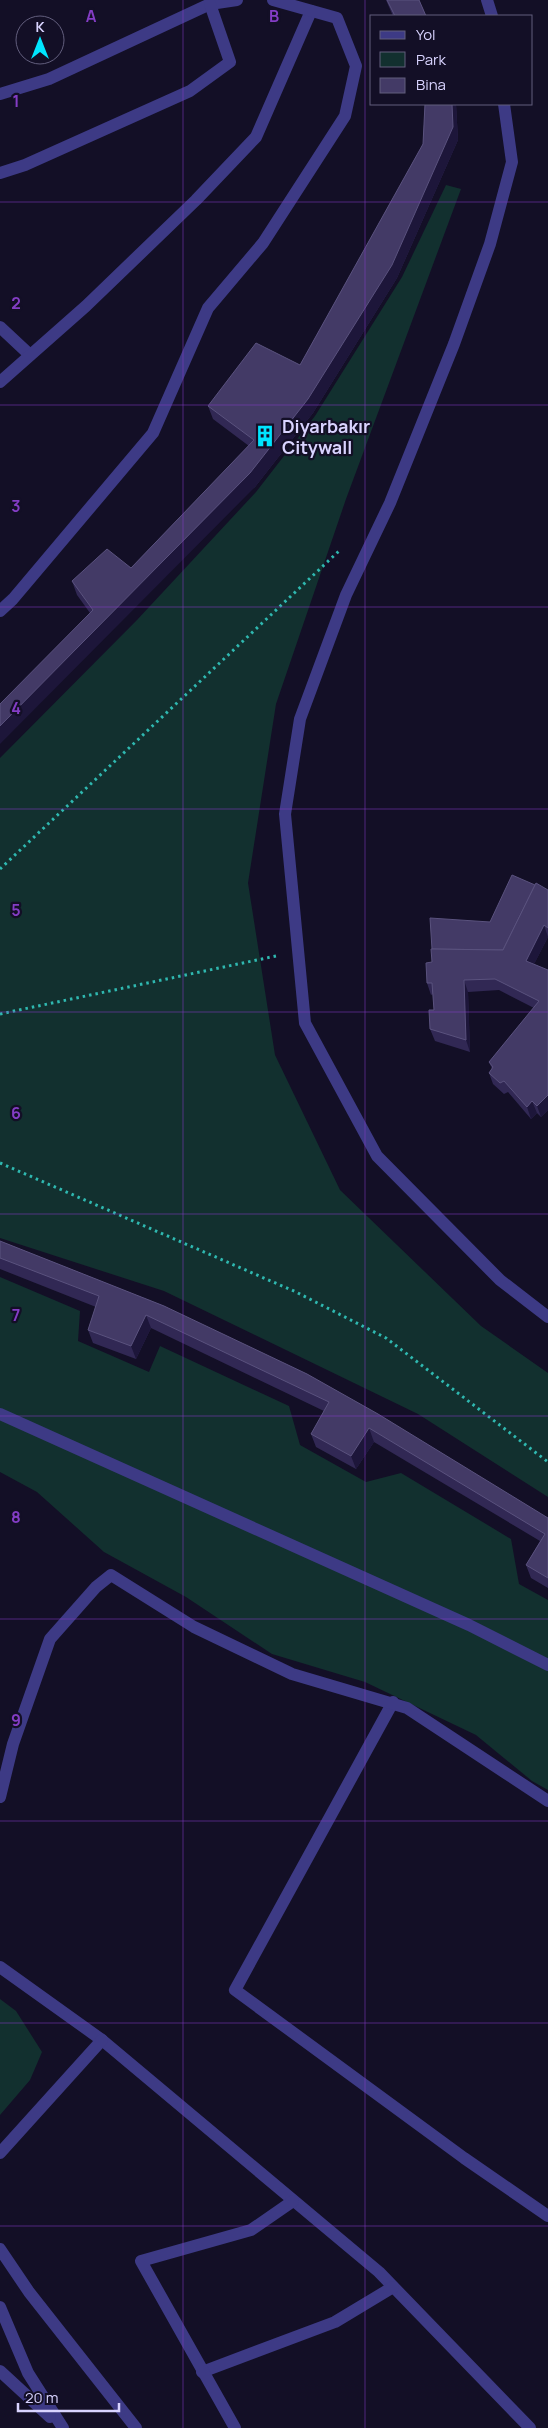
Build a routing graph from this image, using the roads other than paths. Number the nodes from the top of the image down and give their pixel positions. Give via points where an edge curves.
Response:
1 (237, 0) edge
2 (273, 0) edge
3 (488, 0) edge
4 (210, 4) junction
5 (311, 11) junction
6 (492, 15) edge
7 (0, 94) edge
8 (504, 105) edge
9 (0, 173) edge
10 (0, 327) edge
11 (30, 355) junction
12 (0, 382) edge
13 (0, 611) edge
14 (548, 1317) edge
15 (0, 1414) edge
16 (548, 1665) edge
17 (393, 1702) junction
18 (0, 1797) edge
19 (548, 1801) edge
20 (0, 1967) edge
21 (102, 2040) junction
22 (0, 2153) edge
23 (294, 2201) junction
24 (548, 2216) edge
25 (0, 2249) edge
26 (393, 2287) junction
27 (0, 2306) edge
28 (0, 2372) edge
29 (202, 2372) junction
30 (62, 2428) edge
31 (136, 2428) edge
32 (235, 2428) edge
33 (530, 2428) edge

1 - 4 street
2 - 5 street
3 - 6 street
4 - 7 street via 49,79
4 - 9 street via 230,62 190,91 26,165
5 - 11 street via 256,137 196,200
5 - 13 street via 337,18 356,66 345,116 263,243 208,308 153,433
8 - 14 street via 512,162 490,244 454,344 390,503 346,595 300,719 284,814 305,1023 377,1156 500,1280
10 - 11 street
11 - 12 street
15 - 16 street via 469,1626
17 - 18 street via 292,1674 194,1627 111,1575 96,1587 50,1639 13,1744
17 - 19 street
17 - 24 street via 234,1990
20 - 21 street
21 - 22 street
21 - 23 street
23 - 26 street
23 - 29 street via 251,2230 141,2261
25 - 31 street
26 - 29 street via 335,2322
26 - 33 street
27 - 30 street via 28,2372
28 - 30 street
29 - 32 street

